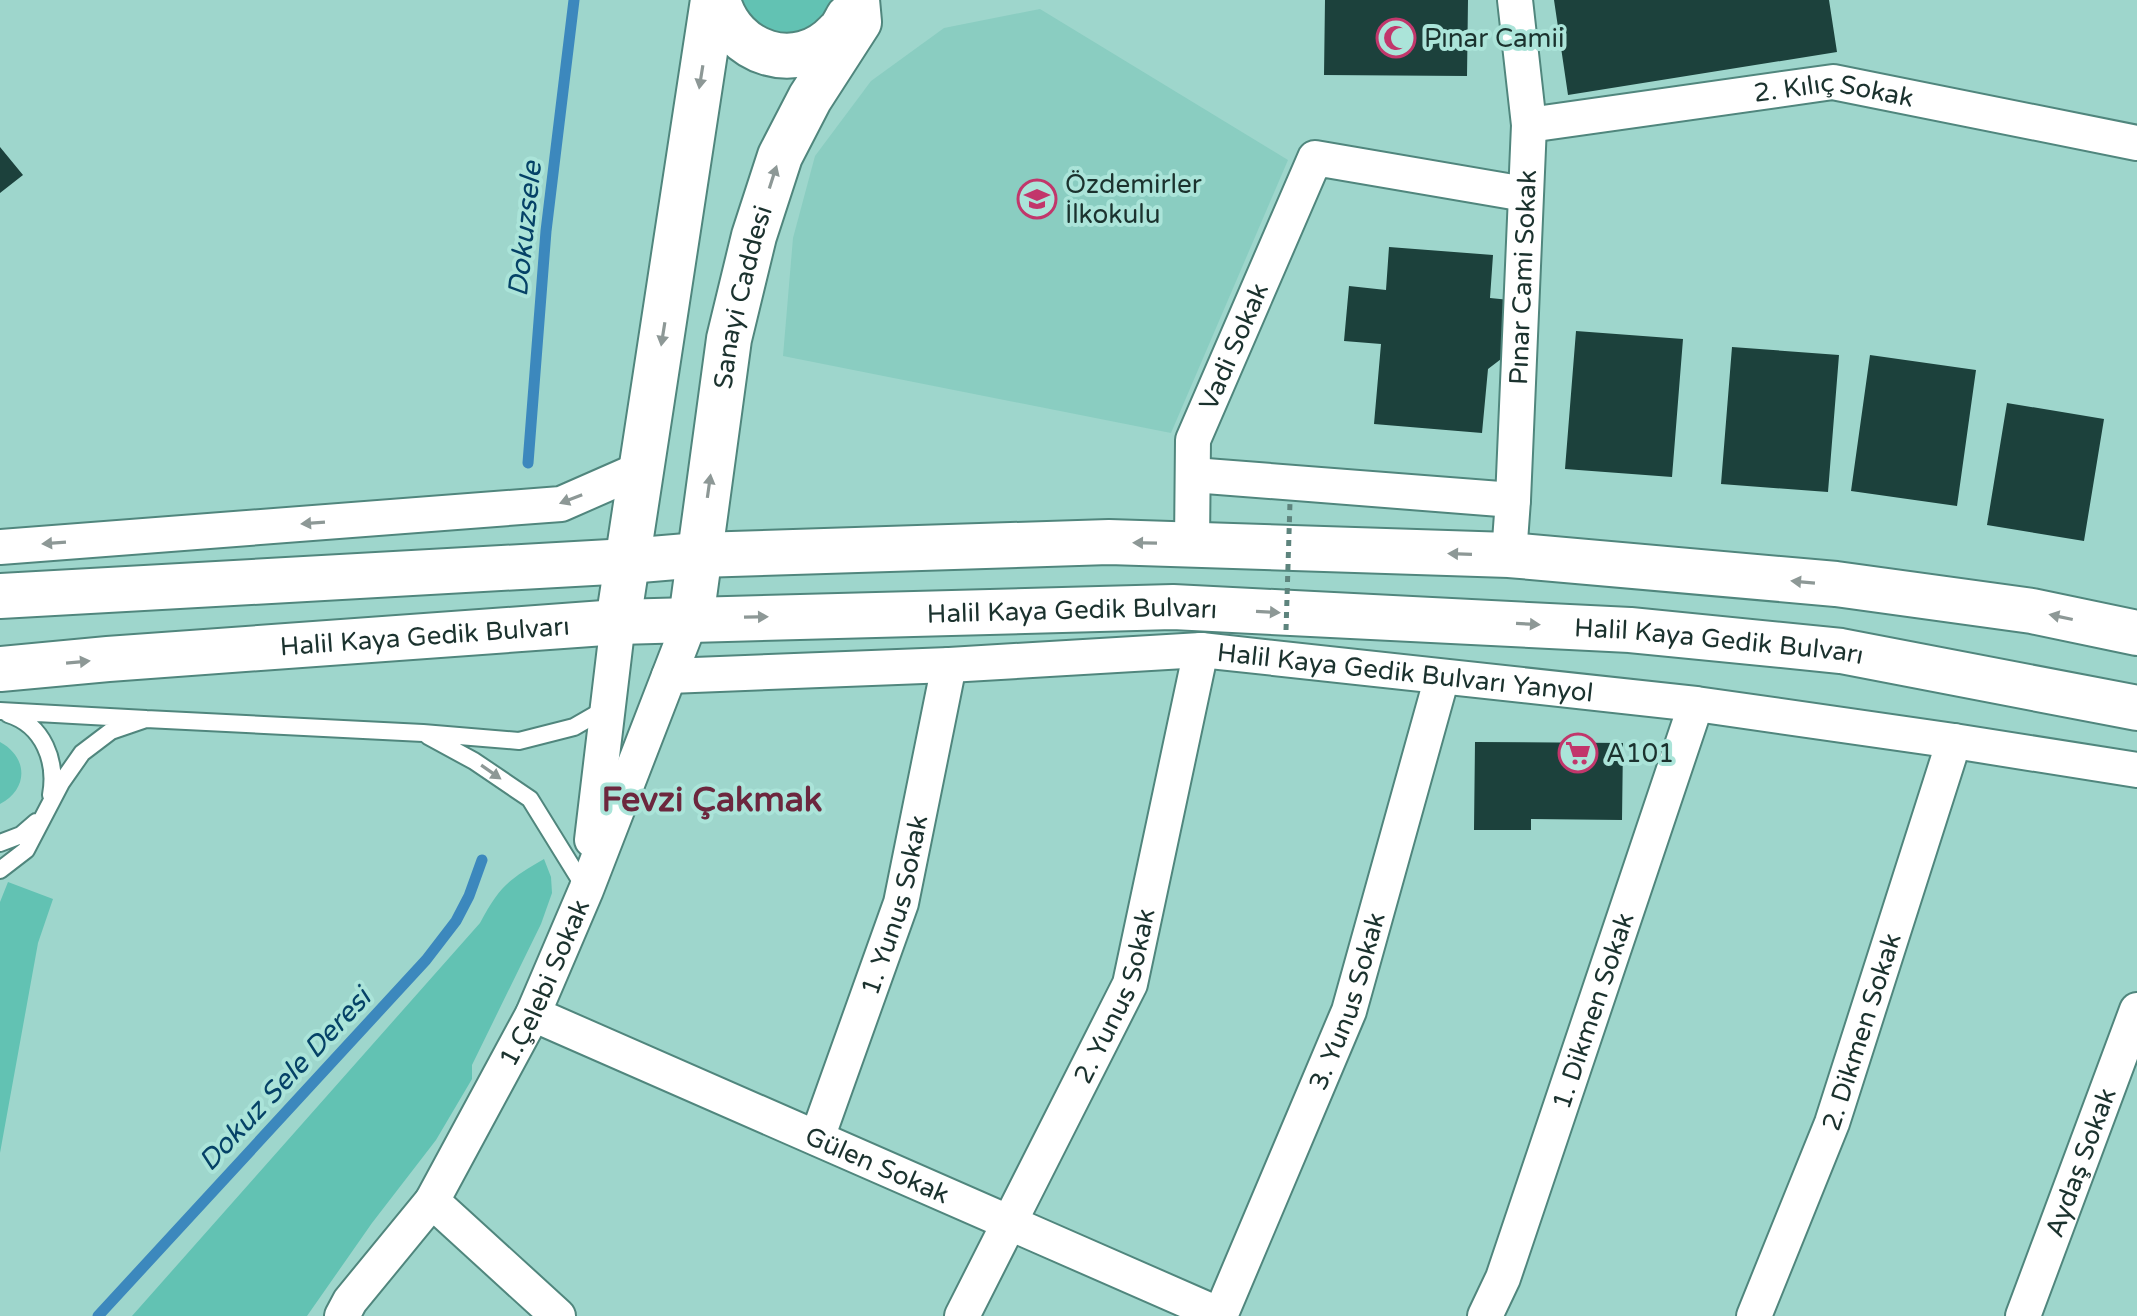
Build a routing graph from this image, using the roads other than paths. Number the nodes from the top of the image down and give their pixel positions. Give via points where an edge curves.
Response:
1 (715, 0) edge
2 (856, 0) edge
3 (1515, 0) edge
4 (1529, 125) junction
5 (2137, 143) edge
6 (1525, 194) junction
7 (643, 468) junction
8 (1193, 475) junction
9 (1513, 500) junction
10 (1192, 544) junction
11 (0, 547) edge
12 (699, 555) junction
13 (1509, 555) junction
14 (628, 561) junction
15 (0, 587) edge
16 (0, 596) edge
17 (691, 619) junction
18 (618, 622) junction
19 (2137, 633) edge
20 (1201, 650) junction
21 (949, 665) junction
22 (0, 669) edge
23 (669, 676) junction
24 (1442, 677) junction
25 (1696, 704) junction
26 (607, 708) junction
27 (2137, 708) edge
28 (0, 712) edge
29 (146, 719) junction
30 (423, 733) junction
31 (1954, 741) junction
32 (2137, 770) edge
33 (45, 811) junction
34 (0, 843) edge
35 (0, 870) edge
36 (586, 890) junction
37 (533, 1014) junction
38 (2135, 1022) edge
39 (817, 1138) junction
40 (432, 1201) junction
41 (1008, 1223) junction
42 (1220, 1315) edge
43 (342, 1316) edge
44 (558, 1316) edge
45 (962, 1316) edge
46 (1485, 1316) edge
47 (1754, 1316) edge
48 (2023, 1316) edge

1 - 2 main road via 742,41 757,50 792,56 825,44
1 -> 7 main road
12 -> 2 main road, Sanayi Caddesi via 729,339 754,236 780,156 859,22
3 - 4 street, Pınar Cami Sokak
4 - 5 street, 2. Kılıç Sokak via 1833,82
4 - 6 street, Pınar Cami Sokak
6 - 8 street, Vadi Sokak via 1315,158 1193,440
6 - 9 street, Pınar Cami Sokak
7 -> 11 street via 561,504
7 - 14 main road
8 - 9 street
8 - 10 street, Vadi Sokak
9 - 13 street, Pınar Cami Sokak
10 -> 12 main road
13 -> 10 main road
12 - 14 main road
12 - 17 main road, Sanayi Caddesi
19 -> 13 main road via 2032,611 1836,584
14 - 16 main road
14 - 18 main road
15 - 16 street
17 - 18 main road, Halil Kaya Gedik Bulvarı
17 - 23 street, 1.Çelebi Sokak
17 -> 27 main road, Halil Kaya Gedik Bulvarı via 1173,607 1630,630 1841,651
22 -> 18 main road, Halil Kaya Gedik Bulvarı
18 - 26 street
20 - 21 street, Halil Kaya Gedik Bulvarı Yanyol
20 - 24 street, Halil Kaya Gedik Bulvarı Yanyol
20 - 41 street, 2. Yunus Sokak via 1130,984
21 - 23 street, Halil Kaya Gedik Bulvarı Yanyol
21 - 39 street, 1. Yunus Sokak via 901,903
23 - 36 street, 1.Çelebi Sokak
24 - 25 street, Halil Kaya Gedik Bulvarı Yanyol
24 - 42 street, 3. Yunus Sokak via 1349,1011
25 - 31 street, Halil Kaya Gedik Bulvarı Yanyol
25 - 46 street, 1. Dikmen Sokak via 1508,1263
26 - 30 lane via 574,727 519,741
26 - 36 street
28 - 29 lane
28 - 33 lane via 31,727 43,740 54,775
29 - 30 lane
29 - 33 lane via 111,731 82,753
30 -> 36 lane via 530,799
31 - 32 street, Halil Kaya Gedik Bulvarı Yanyol
31 - 47 street, 2. Dikmen Sokak via 1832,1123
33 - 34 lane via 21,835
33 - 35 lane via 26,850
36 - 37 street, 1.Çelebi Sokak
37 - 39 street, Gülen Sokak
37 - 40 street, 1.Çelebi Sokak
38 - 48 street, Aydaş Sokak
39 - 41 street, Gülen Sokak
40 - 43 street, 1.Çelebi Sokak
40 - 44 street
41 - 42 street, Gülen Sokak
41 - 45 street, 2. Yunus Sokak

